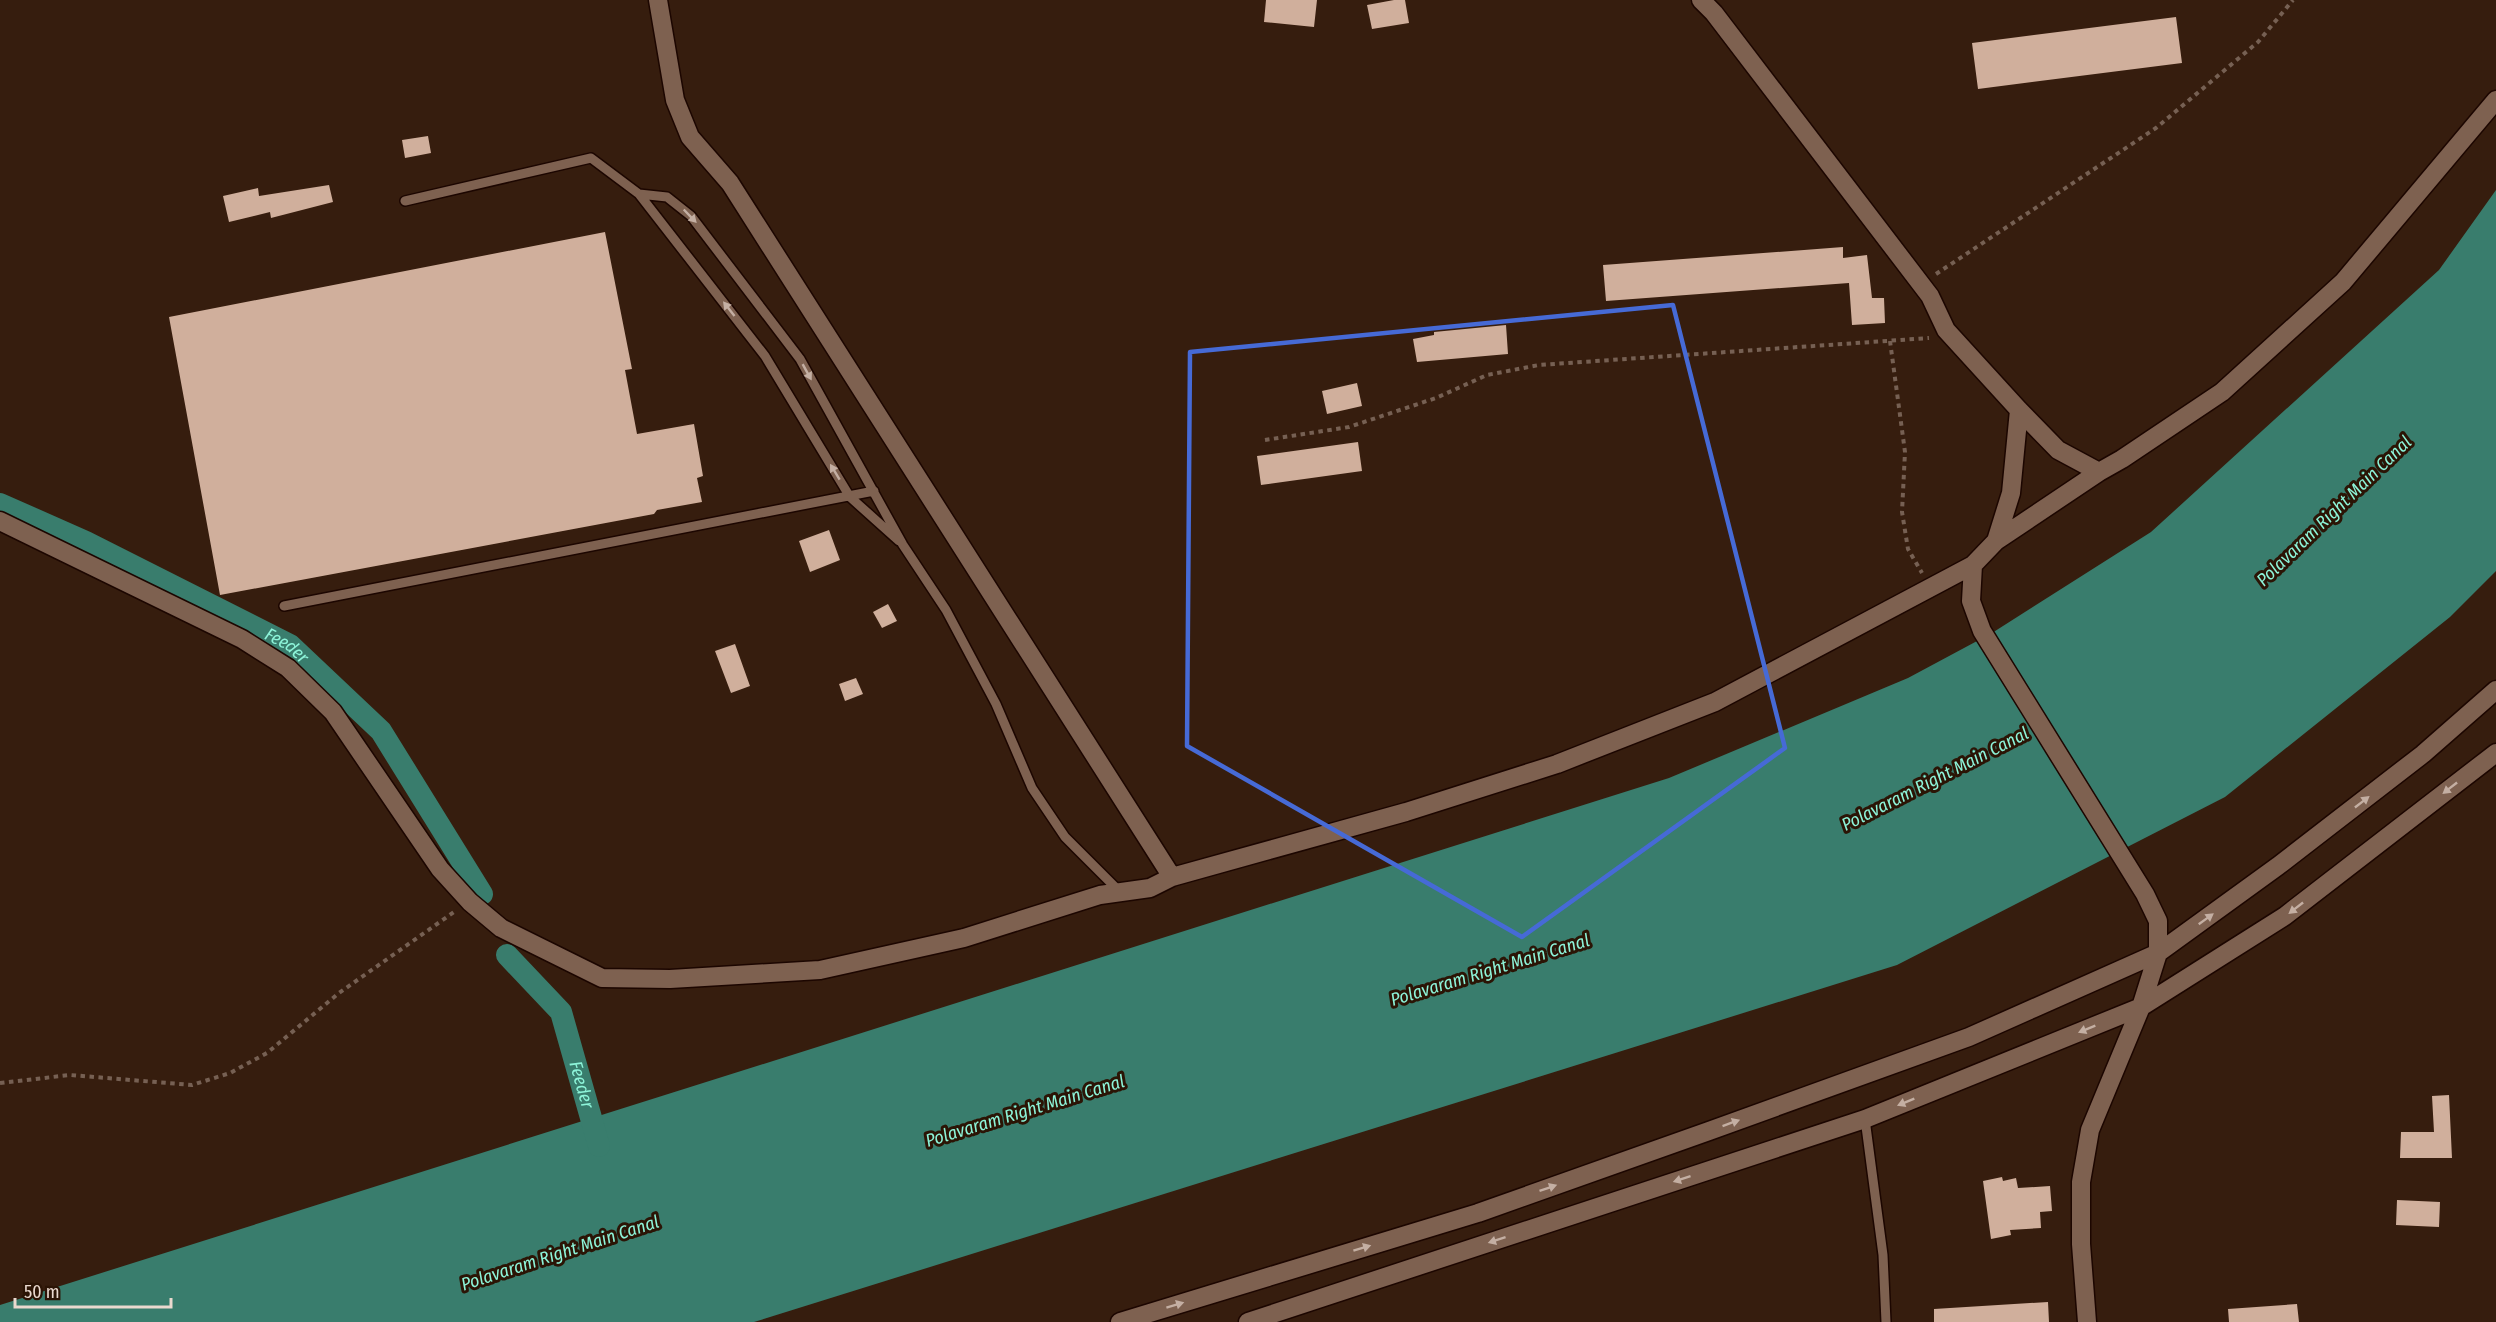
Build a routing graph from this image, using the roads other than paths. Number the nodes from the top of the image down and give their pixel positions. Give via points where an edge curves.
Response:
1 (658, 0) edge
2 (1701, 0) edge
3 (2496, 100) edge
4 (639, 194) junction
5 (405, 201) dead end
6 (2019, 410) junction
7 (2099, 472) junction
8 (874, 491) junction
9 (850, 497) junction
10 (0, 521) edge
11 (1996, 541) junction
12 (903, 545) junction
13 (1973, 564) junction
14 (284, 606) dead end
15 (2496, 690) edge
16 (2496, 753) edge
17 (1172, 877) junction
18 (1122, 893) junction
19 (2158, 953) junction
20 (2141, 1007) junction
21 (1865, 1119) junction
22 (1120, 1322) edge
23 (1248, 1322) edge
24 (1886, 1322) edge
25 (2087, 1322) edge

1 - 17 street via 675,100 690,137 730,183
2 - 6 street via 1930,296 1946,330
3 - 7 street via 2343,282 2222,392
4 - 5 lane via 591,158
4 -> 8 lane via 667,197 691,216 800,359
9 -> 4 lane via 765,356
6 - 7 street via 2058,450
6 - 11 street via 2011,493
7 - 11 street
8 - 9 lane
8 - 12 lane
9 - 12 lane
9 - 14 lane
10 - 18 street via 242,639 288,668 333,712 440,869 470,902 501,928 602,978 670,979 820,970 964,938 1100,895
11 - 13 street
12 - 18 lane via 946,610 996,704 1032,788 1065,837
13 - 17 street via 1715,702 1557,764 1406,812
13 - 19 street via 1971,601 1982,631 2145,894 2158,921
19 -> 15 street via 2423,754
16 -> 20 street via 2285,916
17 - 18 street via 1150,888
19 - 20 street
22 -> 19 street via 1478,1213 1969,1037
20 -> 21 street
20 - 25 street via 2088,1140 2081,1182
21 -> 23 street
21 - 24 lane via 1883,1256

